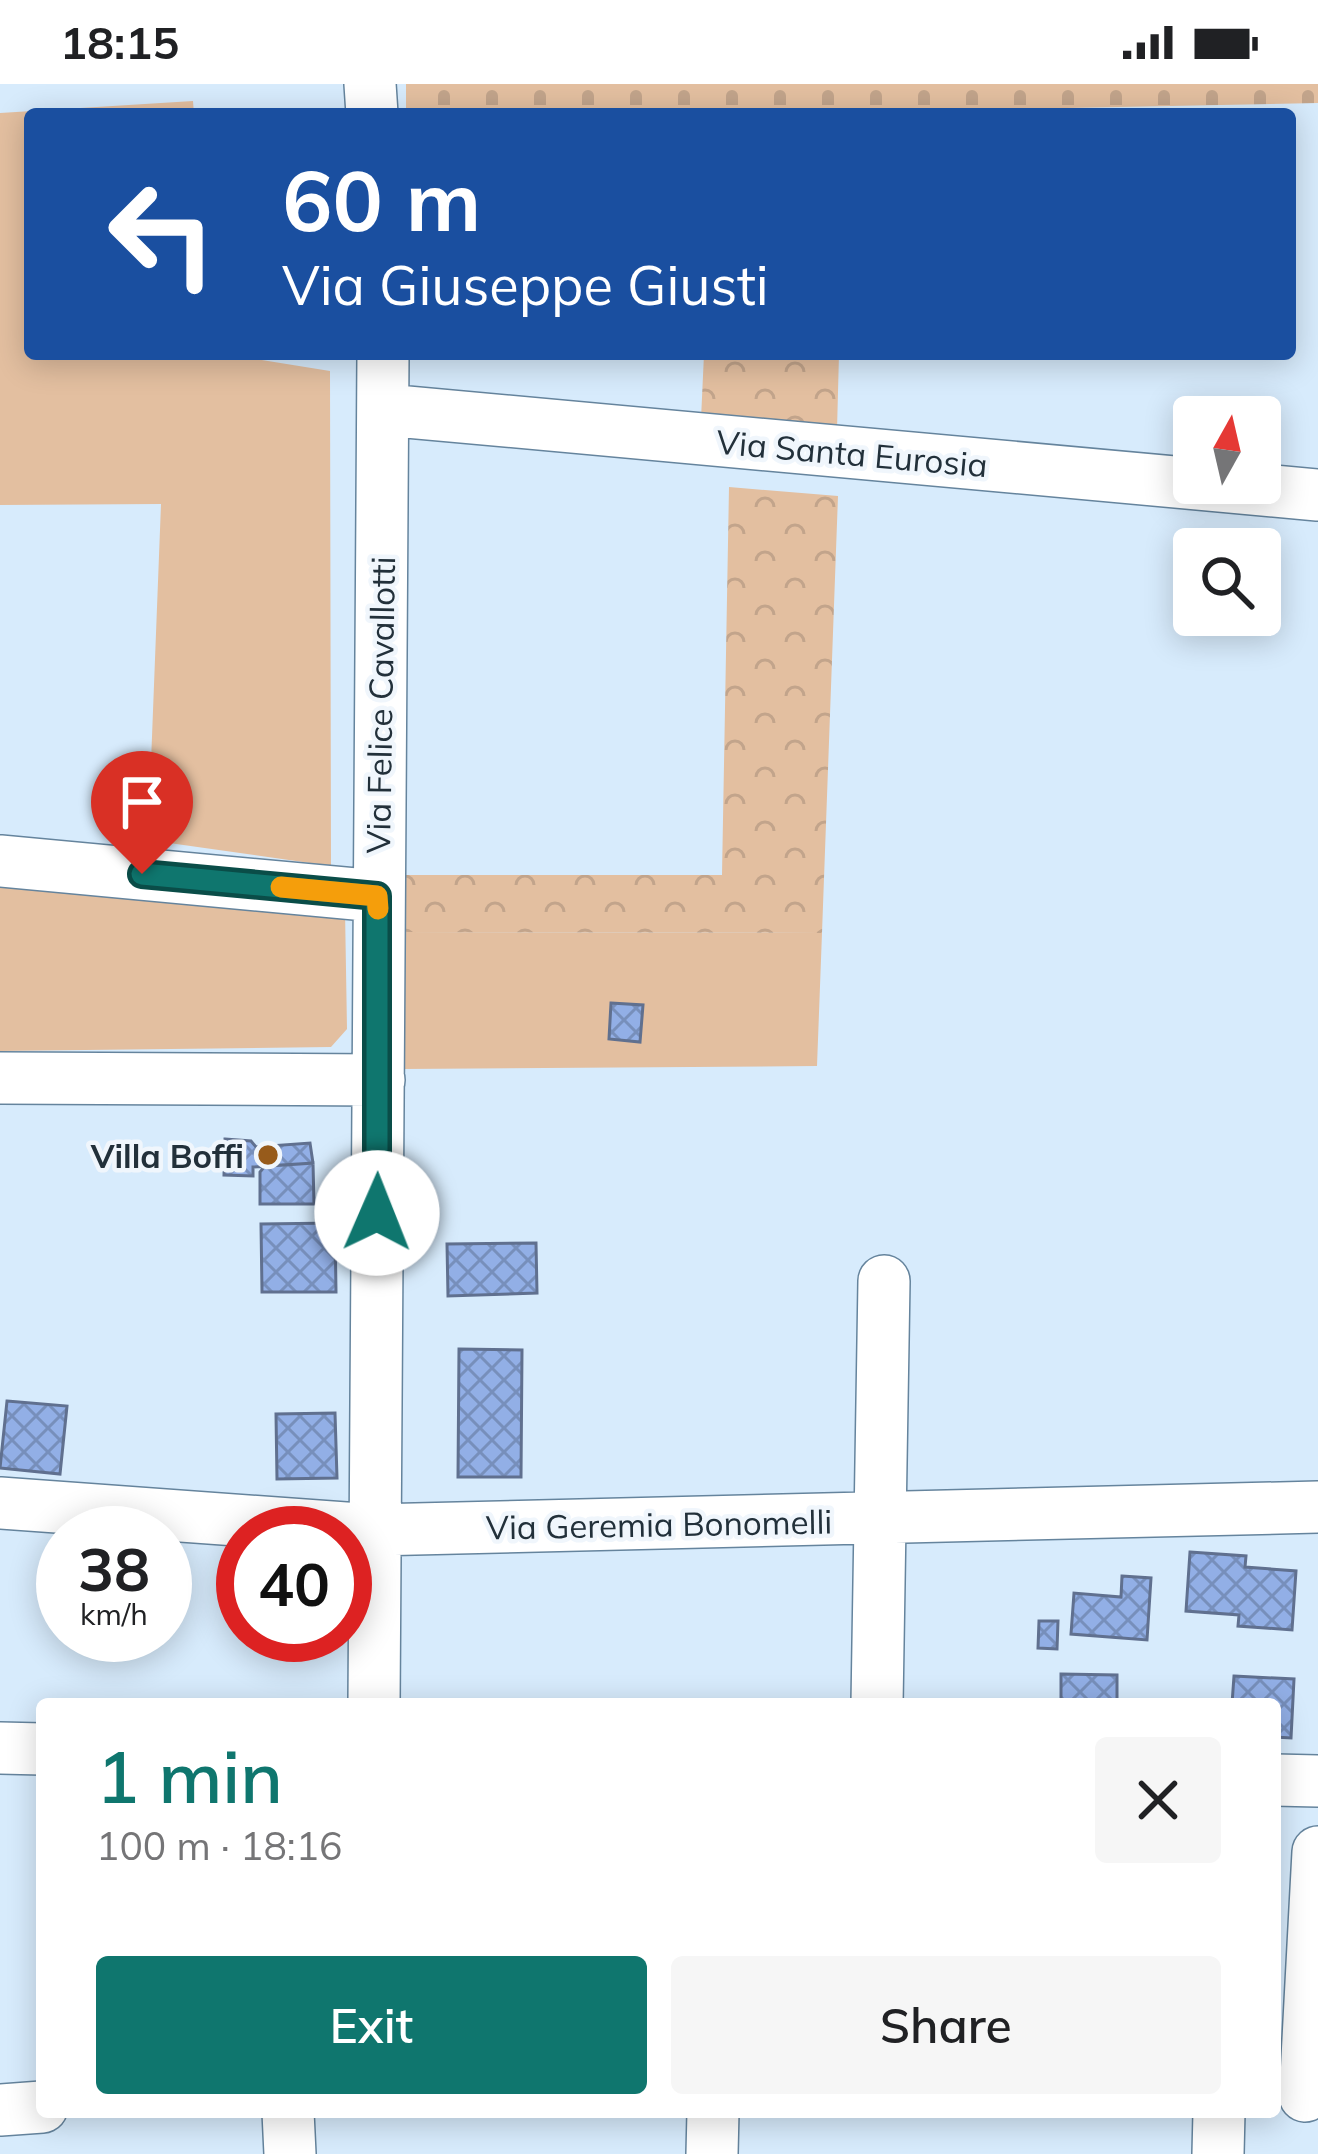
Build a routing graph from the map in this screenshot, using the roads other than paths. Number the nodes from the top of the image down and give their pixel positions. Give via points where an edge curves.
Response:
1 (382, 360) edge
2 (385, 410) junction
3 (1318, 496) edge
4 (0, 861) edge
5 (377, 896) junction
6 (0, 1078) edge
7 (379, 1080) junction
8 (884, 1281) dead end
9 (0, 1502) edge
10 (1318, 1507) edge
11 (883, 1520) junction
12 (373, 1530) junction
13 (374, 1698) edge
14 (877, 1698) edge
15 (0, 1748) edge
16 (36, 1749) edge
17 (1281, 1780) edge
18 (1318, 1780) edge
19 (1318, 1852) edge
20 (1299, 2096) edge
21 (36, 2108) edge
22 (0, 2110) edge
23 (287, 2118) edge
24 (712, 2118) edge
25 (1219, 2118) edge
26 (290, 2154) edge
27 (712, 2154) edge
28 (1218, 2154) edge

1 - 2 street, Via Felice Cavallotti
2 - 3 street, Via Santa Eurosia
2 - 5 street, Via Felice Cavallotti
4 - 5 street
5 - 7 street, Via Felice Cavallotti
6 - 7 street
7 - 12 street, Via Felice Cavallotti
8 - 11 street
9 - 12 street, Via Geremia Bonomelli
10 - 11 street, Via Geremia Bonomelli
11 - 12 street, Via Geremia Bonomelli
11 - 14 street
12 - 13 street, Via Felice Cavallotti
15 - 16 street
17 - 18 street
19 - 20 street
21 - 22 street
23 - 26 street
24 - 27 street
25 - 28 street

